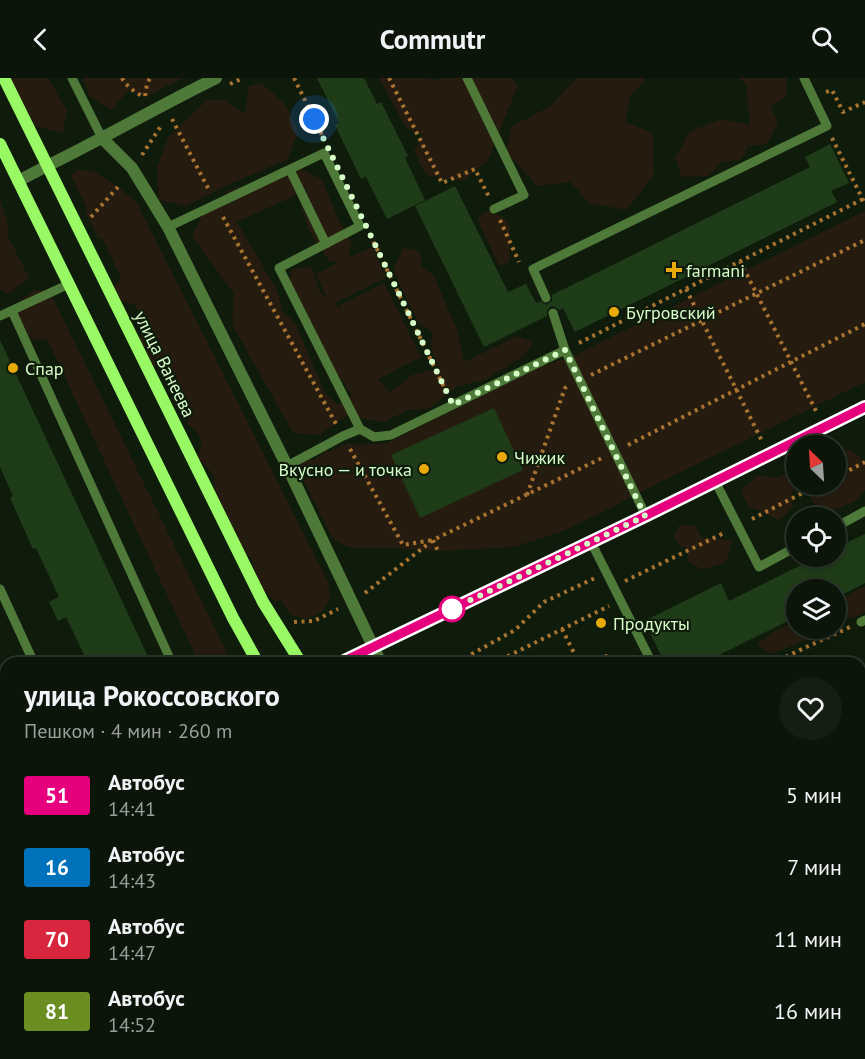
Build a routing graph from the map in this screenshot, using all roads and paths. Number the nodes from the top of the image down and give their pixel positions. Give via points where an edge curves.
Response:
1 (4, 78) edge
2 (72, 78) edge
3 (150, 78) edge
4 (216, 78) edge
5 (294, 78) edge
6 (389, 78) edge
7 (466, 78) edge
8 (804, 78) edge
9 (832, 90) dead end
10 (145, 97) dead end
11 (865, 102) edge
12 (165, 104) junction
13 (102, 138) junction
14 (325, 141) dead end
15 (0, 144) edge
16 (836, 144) dead end
17 (47, 166) junction
18 (290, 170) junction
19 (18, 181) junction
20 (118, 187) dead end
21 (864, 201) edge
22 (216, 204) junction
23 (494, 209) junction
24 (91, 217) dead end
25 (366, 225) dead end
26 (168, 227) junction
27 (864, 242) edge
28 (326, 244) junction
29 (740, 261) junction
30 (533, 270) junction
31 (69, 284) junction
32 (686, 289) junction
33 (756, 294) junction
34 (546, 298) dead end
35 (12, 311) junction
36 (553, 313) dead end
37 (0, 316) edge
38 (702, 321) junction
39 (865, 324) edge
40 (565, 350) junction
41 (791, 362) junction
42 (603, 370) dead end
43 (580, 381) junction
44 (737, 390) junction
45 (453, 405) junction
46 (865, 407) edge
47 (825, 427) junction
48 (360, 429) junction
49 (343, 436) junction
50 (636, 441) dead end
51 (615, 451) junction
52 (768, 455) junction
53 (865, 462) edge
54 (287, 466) junction
55 (846, 472) edge
56 (715, 481) junction
57 (526, 495) junction
58 (865, 512) edge
59 (645, 516) junction
60 (846, 522) edge
61 (433, 540) junction
62 (591, 542) junction
63 (438, 551) dead end
64 (786, 552) edge
65 (650, 570) dead end
66 (607, 573) junction
67 (635, 577) dead end
68 (0, 588) edge
69 (620, 600) junction
70 (352, 602) junction
71 (287, 618) dead end
72 (863, 621) edge
73 (562, 629) junction
74 (482, 640) dead end
75 (374, 647) junction
76 (485, 647) junction
77 (31, 657) edge
78 (169, 657) edge
79 (255, 657) edge
80 (297, 657) edge
81 (353, 657) edge
82 (378, 657) edge
83 (467, 657) edge
84 (506, 657) edge
85 (576, 657) edge
86 (649, 657) edge
87 (785, 657) edge

1 - 17 main road, улица Ванеева
2 - 13 lane
3 - 10 path
4 - 12 street
5 - 14 path
6 - 23 path via 442,183 475,169
7 - 23 lane via 524,195
8 - 30 lane via 827,126
9 - 11 path via 843,112
12 - 13 street
12 - 22 path
13 - 17 street
13 - 26 street via 132,168
15 - 19 main road
16 - 21 path
17 - 19 street
17 - 80 main road, улица Ванеева via 263,602
18 - 22 lane
18 - 28 lane
18 - 28 lane via 324,153 360,226
19 - 31 main road
20 - 24 path
21 - 29 path
22 - 26 lane
22 - 49 path
23 - 30 path via 519,263
25 - 45 path
26 - 54 street
27 - 33 path
28 - 48 lane via 279,268
29 - 32 path
29 - 33 path
30 - 34 lane
31 - 35 lane
31 - 79 main road
32 - 38 path
32 - 40 path
33 - 38 path
33 - 41 path
35 - 37 lane
35 - 78 lane
36 - 40 lane
38 - 42 path
38 - 44 path
39 - 41 path
40 - 43 lane
40 - 45 lane
41 - 44 path
41 - 47 path
43 - 51 lane
43 - 57 path via 564,388
44 - 50 path
44 - 52 path
45 - 48 lane via 391,435 374,437
46 - 47 street
47 - 52 street
48 - 49 lane
49 - 54 lane
49 - 61 path via 403,545
51 - 57 path
51 - 59 lane
52 - 56 street
53 - 55 path
54 - 70 street
56 - 59 street
56 - 64 lane via 759,567
57 - 61 path
58 - 60 lane
59 - 62 street
61 - 63 path
61 - 70 path
62 - 66 lane
62 - 75 street
65 - 67 path
66 - 69 lane
66 - 76 path via 544,602 515,630
68 - 77 lane
69 - 73 path
69 - 86 lane
70 - 71 path via 314,621 293,622
70 - 75 street
72 - 87 path
73 - 84 path
73 - 85 path
74 - 76 path
75 - 81 street
75 - 82 street
76 - 83 path

